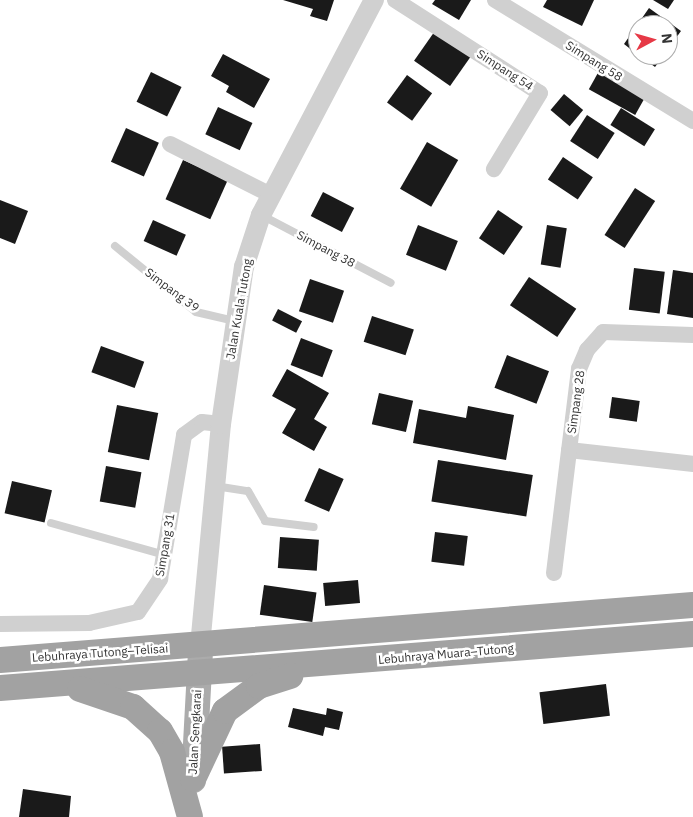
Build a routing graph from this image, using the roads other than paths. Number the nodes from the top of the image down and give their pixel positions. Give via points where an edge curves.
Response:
1 (374, 0) edge
2 (396, 0) edge
3 (495, 0) edge
4 (693, 122) edge
5 (170, 144) dead end
6 (494, 169) dead end
7 (271, 195) junction
8 (261, 215) junction
9 (115, 246) dead end
10 (391, 283) dead end
11 (234, 321) junction
12 (693, 335) edge
13 (221, 424) junction
14 (569, 450) junction
15 (693, 464) edge
16 (215, 486) junction
17 (51, 522) dead end
18 (314, 527) dead end
19 (165, 555) junction
20 (554, 572) dead end
21 (693, 605) edge
22 (0, 624) edge
23 (693, 634) edge
24 (200, 646) junction
25 (0, 660) edge
26 (346, 662) junction
27 (198, 674) junction
28 (60, 684) junction
29 (0, 688) edge
30 (193, 779) junction
31 (190, 817) edge

1 - 7 street, Jalan Kuala Tutong
2 - 6 street, Simpang 54 via 540,93
3 - 4 street, Simpang 58
5 - 7 street
7 - 8 street, Jalan Kuala Tutong
8 - 10 lane, Simpang 38
8 - 11 street, Jalan Kuala Tutong via 244,267
9 - 11 lane, Simpang 39 via 196,312
11 - 13 street, Jalan Kuala Tutong
12 - 14 street, Simpang 28 via 603,332 587,350 579,369
13 - 16 street, Jalan Kuala Tutong
13 - 19 street, Simpang 31 via 202,422 184,435
14 - 15 street, Simpang 28
14 - 20 street, Simpang 28
16 - 18 lane via 248,491 265,521
16 - 24 street, Jalan Kuala Tutong
17 - 19 lane
19 - 22 street, Simpang 31 via 160,579 138,612 89,623
21 - 24 highway
23 - 26 highway, Lebuhraya Muara–Tutong
24 - 25 highway, Lebuhraya Tutong–Telisai
24 - 27 main road, Jalan Sengkarai
26 - 27 highway, Lebuhraya Muara–Tutong
26 - 30 highway via 273,680 237,699 212,731
27 - 28 highway
27 - 30 main road, Jalan Sengkarai
28 - 29 highway
28 - 31 highway via 125,703 160,732 172,752
30 - 31 main road, Jalan Sengkarai

